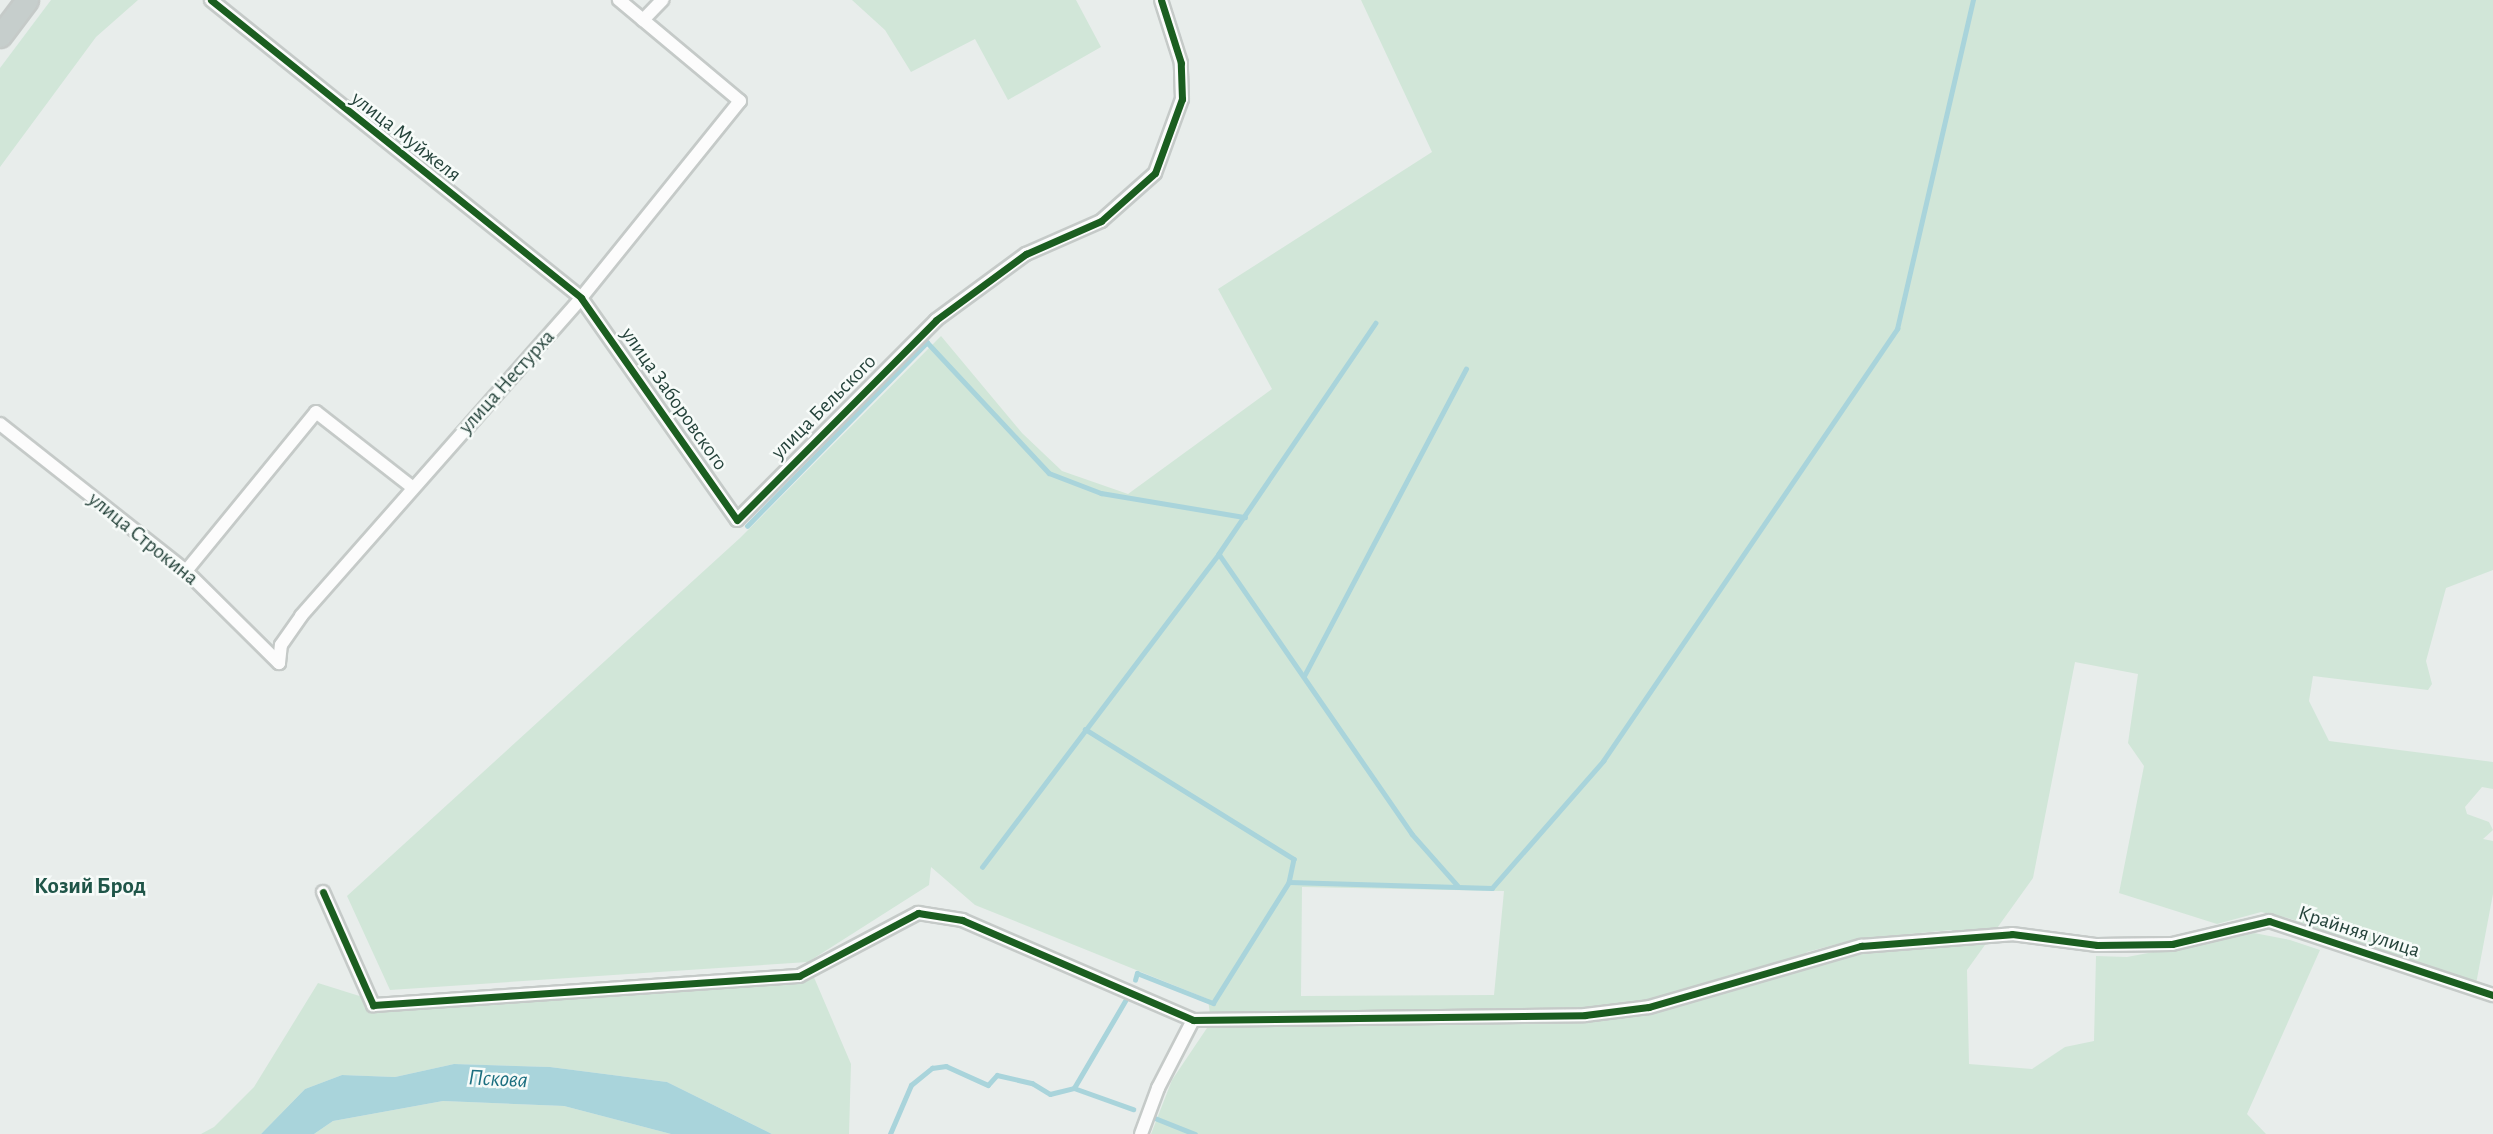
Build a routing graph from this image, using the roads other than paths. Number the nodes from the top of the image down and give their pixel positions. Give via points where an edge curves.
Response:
1 (27, 0) edge
2 (211, 0) edge
3 (619, 0) edge
4 (662, 0) edge
5 (1161, 0) edge
6 (643, 20) junction
7 (0, 36) edge
8 (582, 298) junction
9 (0, 424) edge
10 (412, 487) junction
11 (737, 520) joint
12 (186, 571) junction
13 (279, 663) joint
14 (323, 892) dead end
15 (2493, 995) edge
16 (1193, 1020) junction
17 (1141, 1134) edge

1 - 7 highway
2 - 8 street, улица Муйжеля
3 - 6 street
4 - 6 street
5 - 11 street, улица Бельского via 1181,63 1182,99 1155,173 1101,221 1026,254 936,320
6 - 8 street, улица Нестурха via 740,101
8 - 10 street, улица Нестурха
8 - 11 street, улица Заборовского
9 - 12 street, улица Строкина
10 - 12 street via 316,412
10 - 13 street, улица Нестурха via 301,616 281,645
12 - 13 street, улица Строкина
14 - 16 street via 373,1005 799,976 918,913 962,920
15 - 16 street, Крайняя улица via 2269,921 2172,944 2097,945 2012,934 1861,946 1649,1007 1585,1015
16 - 17 street via 1158,1088

